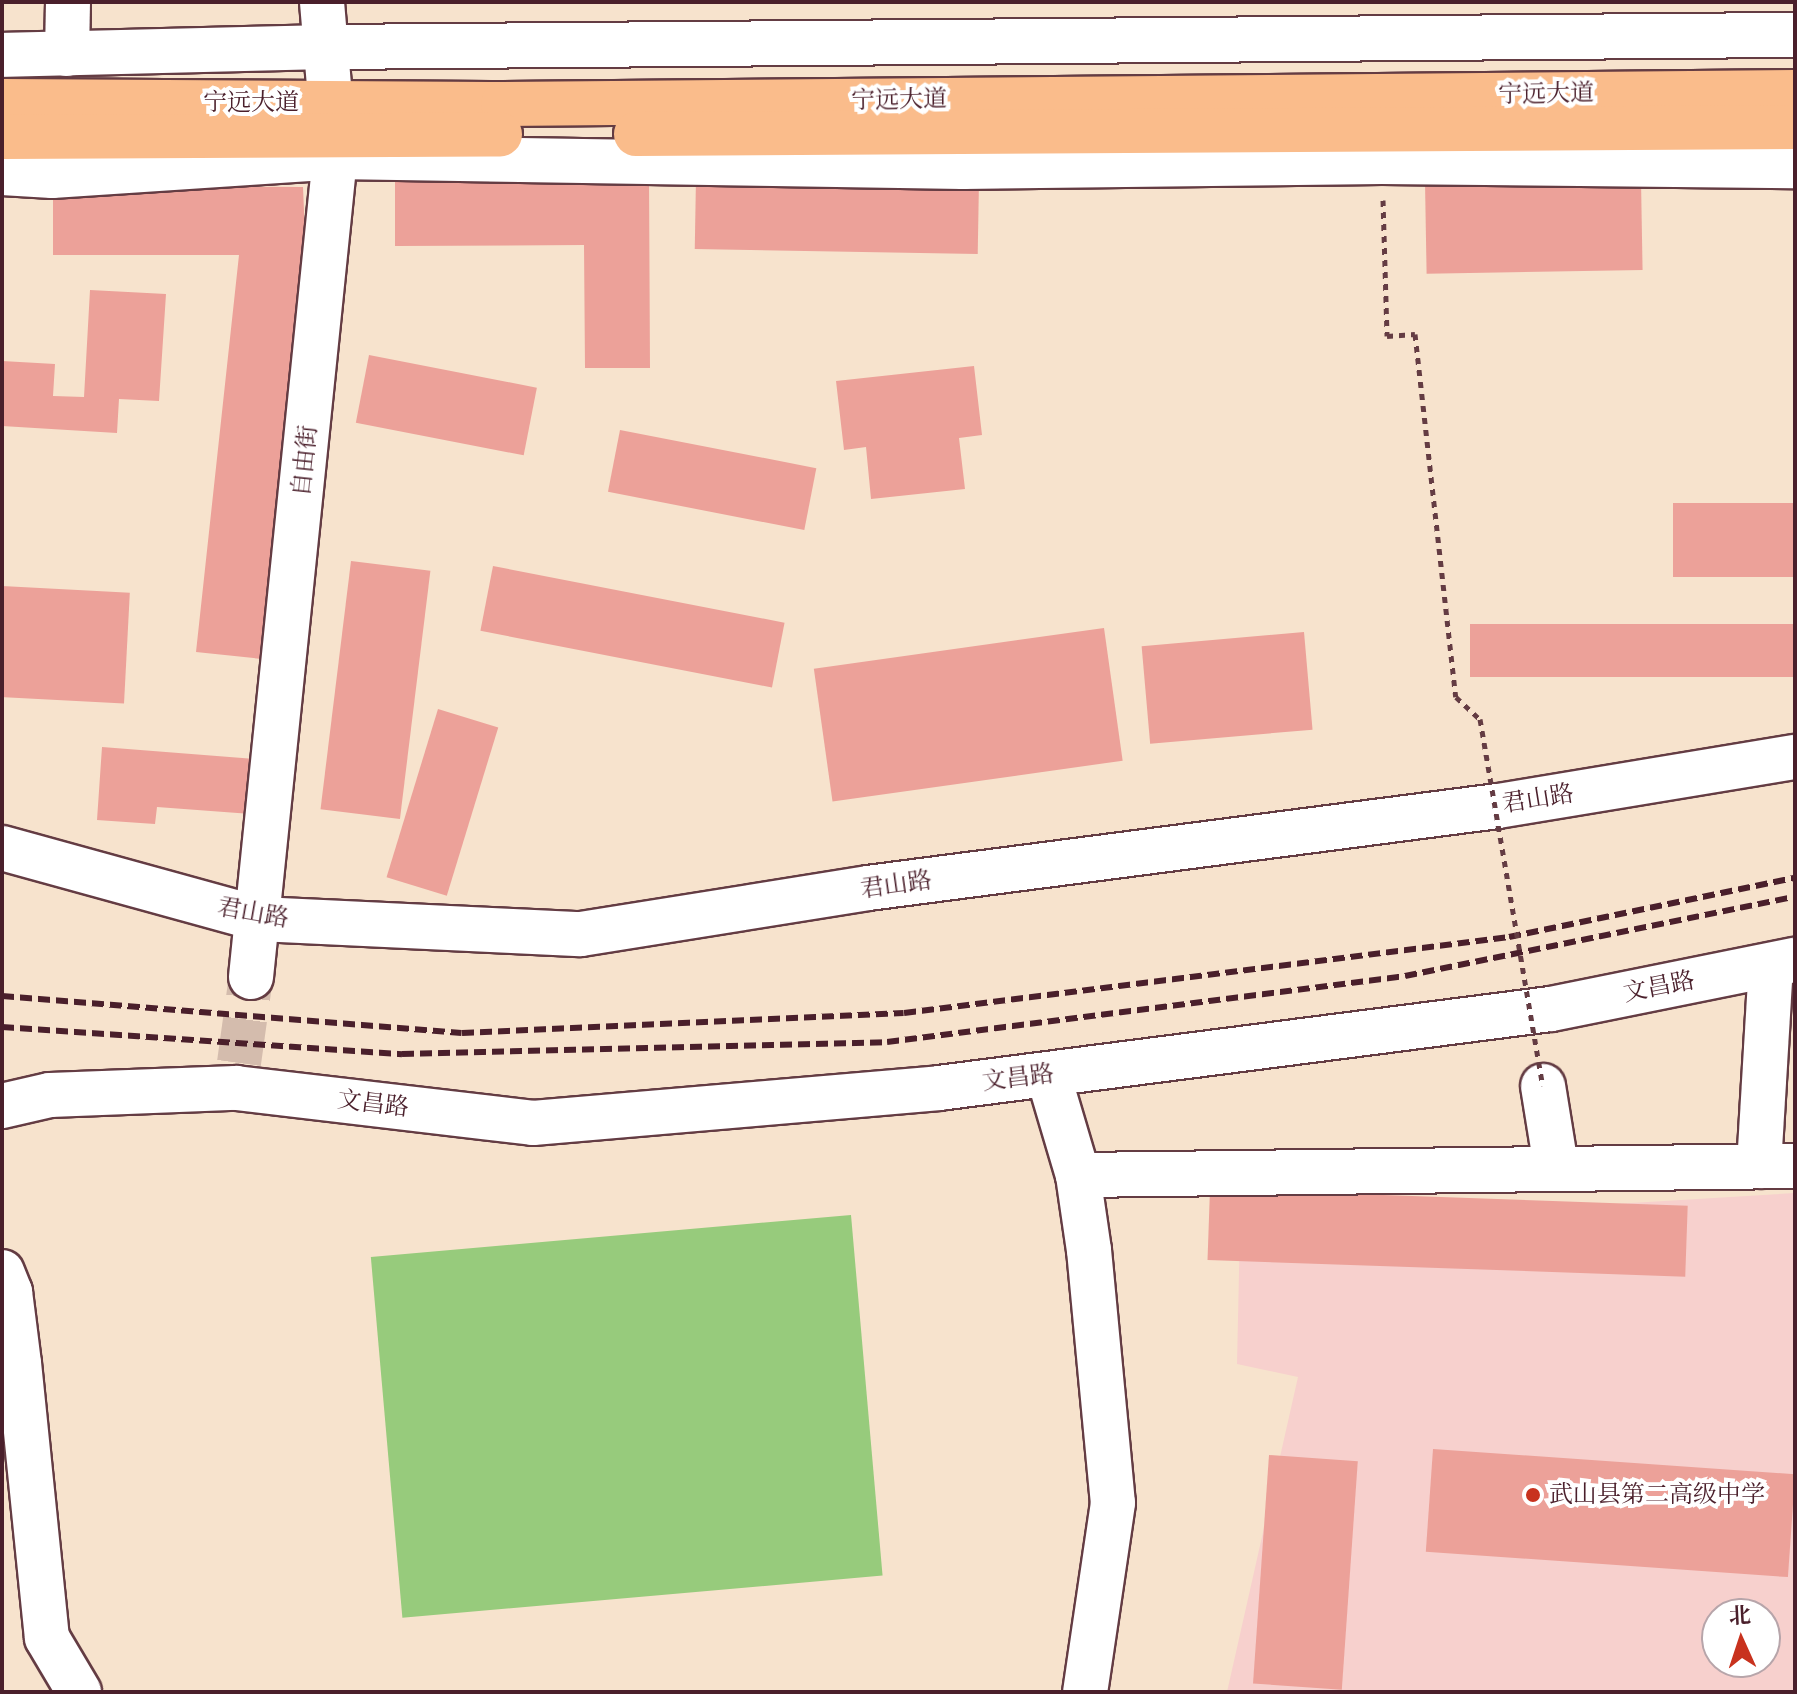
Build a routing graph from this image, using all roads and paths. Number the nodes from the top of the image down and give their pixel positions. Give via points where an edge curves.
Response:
1 (68, 2) edge
2 (322, 2) edge
3 (1795, 35) edge
4 (325, 47) junction
5 (67, 54) junction
6 (2, 55) edge
7 (1795, 92) edge
8 (2, 101) edge
9 (1795, 127) edge
10 (332, 132) junction
11 (2, 137) edge
12 (1382, 162) junction
13 (1795, 166) edge
14 (2, 173) edge
15 (1795, 757) edge
16 (2, 848) edge
17 (259, 919) junction
18 (1783, 963) edge
19 (251, 977) tunnel mouth
20 (1048, 1074) junction
21 (1543, 1086) joint
22 (2, 1106) edge
23 (1556, 1166) junction
24 (1777, 1166) edge
25 (1078, 1175) junction
26 (2, 1272) edge
27 (79, 1692) edge
28 (1085, 1692) edge

1 - 5 street
2 - 4 street, 自由街
3 - 4 street
4 - 5 street
4 - 10 street, 自由街
5 - 6 street
7 - 10 main road, 宁远大道
8 - 10 main road, 宁远大道
9 - 10 main road, 宁远大道
10 - 11 main road, 宁远大道
10 - 12 street via 963,167
10 - 14 street via 52,176
10 - 17 street, 自由街
12 - 13 street
12 - 21 path, bridge via 1387,336 1415,334 1456,697 1480,719
15 - 17 street, 君山路 via 1498,806 868,888 581,934
16 - 17 street, 君山路
17 - 19 street, 自由街
18 - 20 street, 文昌路 via 1551,1009
18 - 24 street
20 - 22 street, 文昌路 via 533,1123 238,1075 50,1095
20 - 25 street
21 - 23 street
23 - 24 street
23 - 25 street
25 - 28 street via 1113,1503
26 - 27 street via 10,1292 19,1363 47,1638

